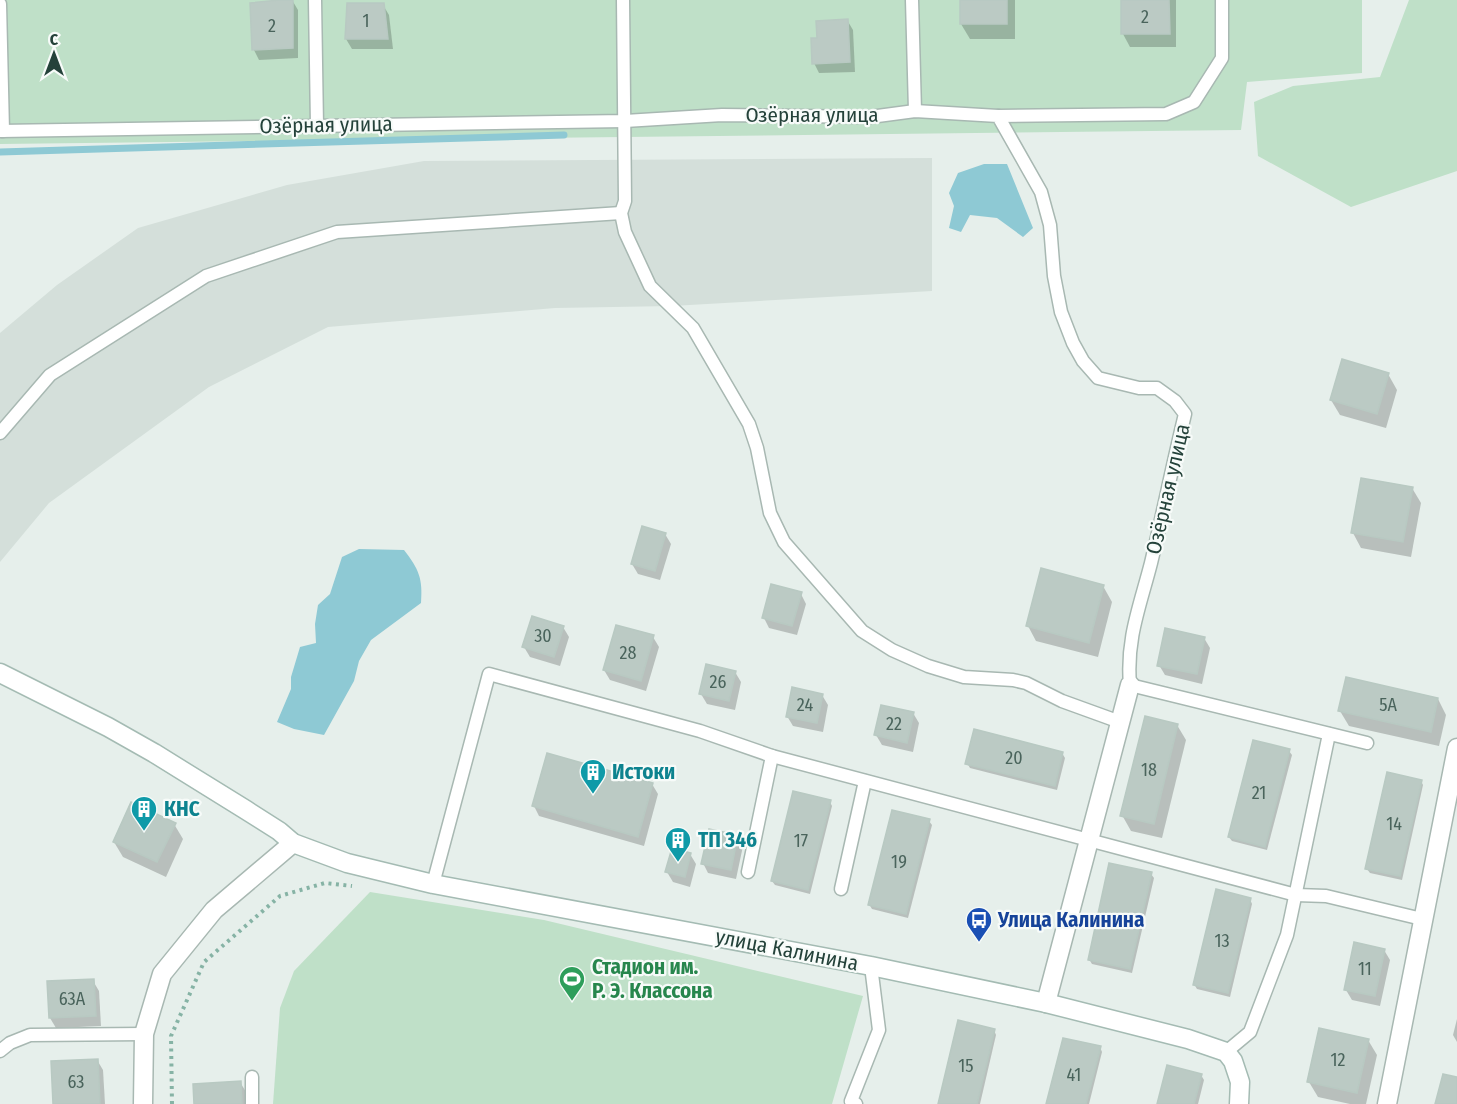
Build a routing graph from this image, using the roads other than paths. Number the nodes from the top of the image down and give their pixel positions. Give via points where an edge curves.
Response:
1 (315, 0) edge
2 (623, 0) edge
3 (912, 0) edge
4 (1222, 0) edge
5 (0, 4) edge
6 (915, 111) junction
7 (998, 116) junction
8 (625, 121) junction
9 (317, 126) junction
10 (1, 131) edge
11 (621, 213) junction
12 (0, 433) edge
13 (0, 674) edge
14 (1130, 685) junction
15 (1120, 722) junction
16 (1329, 734) junction
17 (1367, 743) dead end
18 (1457, 748) edge
19 (772, 756) junction
20 (865, 781) junction
21 (1087, 840) junction
22 (293, 843) junction
23 (748, 872) dead end
24 (433, 884) junction
25 (841, 889) dead end
26 (1296, 895) junction
27 (1422, 919) junction
28 (871, 966) junction
29 (1046, 1003) junction
30 (144, 1034) junction
31 (0, 1051) edge
32 (1226, 1053) junction
33 (252, 1077) dead end
34 (143, 1104) edge
35 (252, 1104) edge
36 (856, 1104) edge
37 (1239, 1104) edge
38 (1387, 1104) edge

1 - 9 lane
2 - 8 lane
3 - 6 lane
4 - 7 lane via 1222,58 1194,102 1166,114
5 - 10 lane
6 - 7 lane, Озёрная улица
6 - 8 lane, Озёрная улица via 870,117 722,114
7 - 14 lane, Озёрная улица via 1041,192 1050,225 1061,312 1083,361 1098,378 1157,388 1185,414 1130,638
8 - 9 lane, Озёрная улица
8 - 11 lane via 625,201
9 - 10 lane, Озёрная улица
11 - 12 lane via 337,232 206,276 50,375
11 - 15 lane via 624,232 650,286 693,328 748,424 770,513 784,542 862,631 928,666 964,677 1026,683
13 - 22 street, улица Калинина via 154,753
14 - 15 street
14 - 16 lane
15 - 21 street
16 - 17 lane
16 - 26 lane
18 - 27 street
19 - 20 lane
19 - 23 lane
19 - 24 lane via 700,731 489,674
20 - 21 lane
20 - 25 lane
21 - 26 lane
21 - 29 street
22 - 24 street, улица Калинина via 346,863
22 - 30 street via 214,910 162,974
24 - 28 street, улица Калинина
26 - 27 lane via 1326,896
26 - 32 lane via 1287,935 1250,1032
27 - 38 street
28 - 29 street, улица Калинина
28 - 36 lane via 879,1030 851,1101
29 - 32 street, улица Калинина via 1188,1039
30 - 31 lane via 30,1035
30 - 34 street
32 - 37 street via 1240,1082
33 - 35 lane

